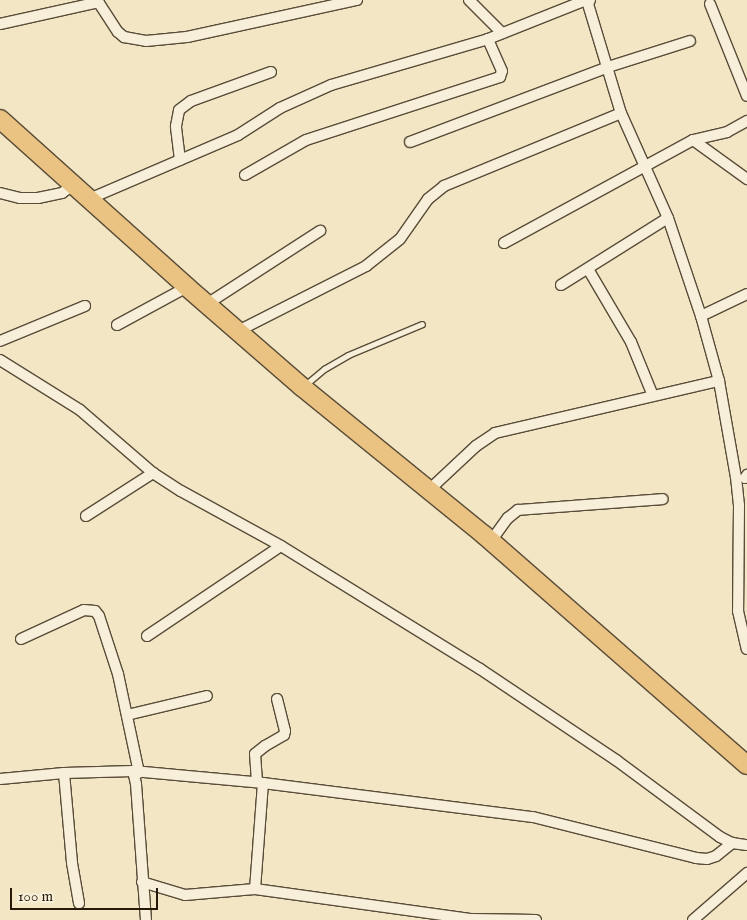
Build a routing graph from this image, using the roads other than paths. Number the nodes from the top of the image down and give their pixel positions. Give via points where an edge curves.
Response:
1 (357, 0) edge
2 (469, 0) edge
3 (588, 0) edge
4 (98, 1) edge
5 (710, 4) dead end
6 (0, 24) edge
7 (502, 33) junction
8 (488, 39) junction
9 (690, 41) dead end
10 (608, 67) junction
11 (271, 72) dead end
12 (747, 96) edge
13 (621, 113) junction
14 (0, 119) edge
15 (747, 121) edge
16 (694, 140) junction
17 (410, 142) dead end
18 (180, 160) junction
19 (644, 164) junction
20 (245, 175) dead end
21 (747, 179) edge
22 (73, 185) junction
23 (0, 193) edge
24 (89, 199) junction
25 (668, 218) junction
26 (320, 231) dead end
27 (504, 243) dead end
28 (588, 269) junction
29 (561, 285) dead end
30 (188, 287) junction
31 (747, 294) edge
32 (208, 304) junction
33 (85, 306) dead end
34 (701, 316) junction
35 (422, 324) dead end
36 (117, 326) dead end
37 (238, 331) junction
38 (0, 340) edge
39 (0, 360) edge
40 (719, 381) junction
41 (302, 387) junction
42 (653, 396) junction
43 (153, 473) junction
44 (744, 477) edge
45 (429, 490) junction
46 (663, 499) dead end
47 (86, 516) dead end
48 (490, 542) junction
49 (281, 546) junction
50 (743, 558) edge
51 (147, 636) dead end
52 (21, 639) dead end
53 (747, 649) edge
54 (207, 696) dead end
55 (277, 699) dead end
56 (127, 715) junction
57 (747, 765) edge
58 (136, 772) junction
59 (64, 773) junction
60 (0, 779) edge
61 (260, 783) junction
62 (732, 843) junction
63 (747, 845) edge
64 (747, 873) edge
65 (142, 882) junction
66 (255, 889) junction
67 (79, 903) dead end
68 (703, 916) edge
69 (472, 919) edge
70 (146, 920) edge
71 (536, 920) edge
72 (693, 920) edge

1 - 4 street via 187,37 146,41 124,37 118,32
2 - 7 street
3 - 7 street
3 - 10 street
4 - 6 street
5 - 12 street
7 - 8 street
8 - 18 street via 331,85 280,108 238,135
8 - 20 street via 502,71 500,77 314,137
9 - 10 street
10 - 13 street
10 - 17 street
11 - 18 street via 191,102 179,110 176,126
13 - 19 street
13 - 37 street via 444,186 428,199 400,239 366,266
14 - 22 highway
15 - 16 street via 727,132
16 - 19 street
16 - 21 street
18 - 24 street
19 - 25 street
19 - 27 street
22 - 23 street via 62,193 38,198
22 - 24 highway
24 - 30 highway
25 - 28 street
25 - 34 street
26 - 32 street
28 - 29 street
28 - 42 street via 631,342
30 - 32 highway
30 - 36 street
31 - 34 street
32 - 37 highway
33 - 38 street
34 - 40 street
35 - 41 lane via 348,355
37 - 41 highway
39 - 43 street via 80,410
40 - 42 street
40 - 44 street
41 - 45 highway
42 - 45 street via 495,434 476,446
43 - 47 street
43 - 49 street
44 - 50 street via 739,505
45 - 48 highway
46 - 48 street via 518,510
48 - 57 highway
49 - 51 street
49 - 62 street via 480,668
50 - 53 street via 738,611
52 - 56 street via 84,610 94,611 99,616 118,674
54 - 56 street
55 - 61 street via 284,735 255,754
56 - 58 street
58 - 59 street
58 - 61 street
58 - 65 street
59 - 60 street
59 - 67 street
61 - 62 street via 532,818 696,858 716,856
61 - 66 street
62 - 63 street
64 - 68 street
65 - 66 street via 185,895
65 - 70 street
66 - 69 street
68 - 72 street
69 - 71 street

